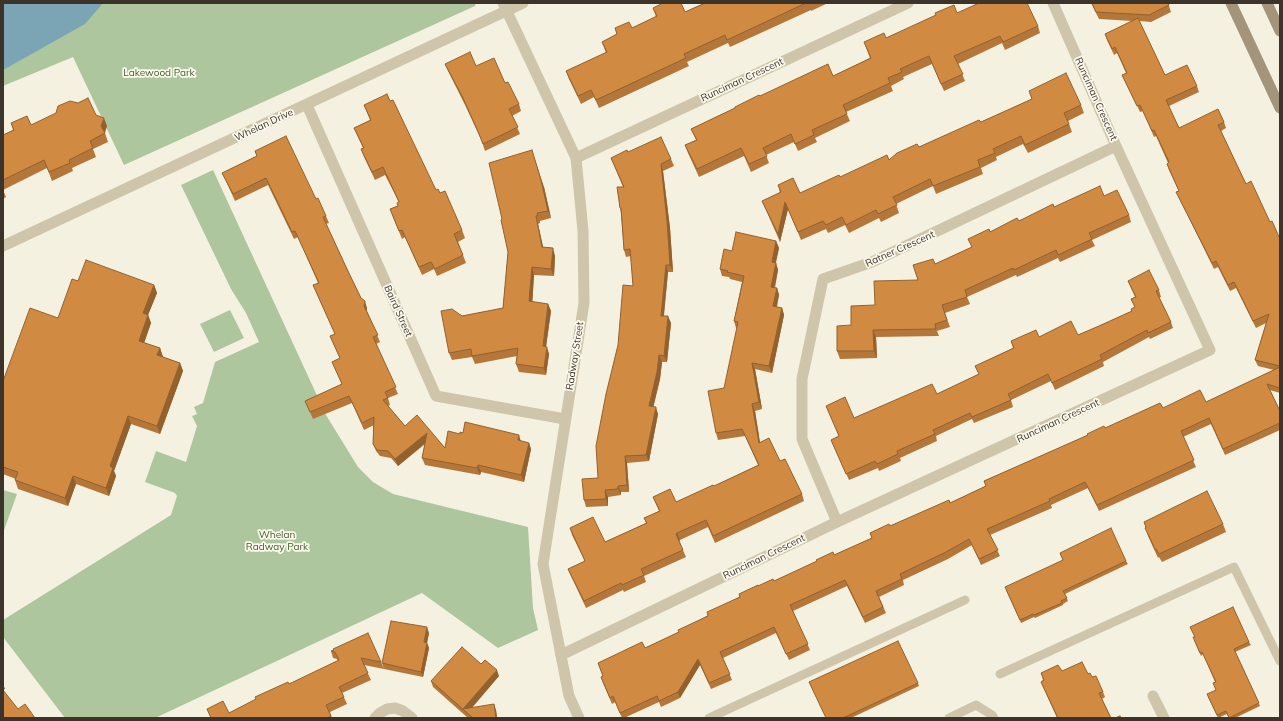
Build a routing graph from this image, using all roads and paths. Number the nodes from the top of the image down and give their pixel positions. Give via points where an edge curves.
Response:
1 (523, 3) edge
2 (908, 3) edge
3 (1053, 3) edge
4 (1231, 3) edge
5 (1267, 3) edge
6 (505, 7) edge
7 (1280, 31) edge
8 (307, 105) junction
9 (1280, 108) edge
10 (1116, 146) junction
11 (576, 158) junction
12 (3, 246) edge
13 (565, 419) junction
14 (837, 522) junction
15 (965, 600) dead end
16 (561, 655) junction
17 (1280, 661) edge
18 (1000, 674) dead end
19 (1153, 696) dead end
20 (375, 718) edge
21 (412, 718) edge
22 (579, 718) edge
23 (709, 718) edge
24 (949, 718) edge
25 (994, 718) edge
26 (1164, 718) edge

1 - 6 street, Whelan Drive
2 - 11 street, Runciman Crescent
3 - 10 street, Runciman Crescent
4 - 9 main road
5 - 7 main road
6 - 8 street, Whelan Drive
6 - 11 street, Radway Street
8 - 12 street, Whelan Drive
8 - 13 street, Baird Street via 436,396
10 - 14 street, Ratner Crescent via 872,262 822,279 802,379 802,438
10 - 14 street, Runciman Crescent via 1210,350
11 - 13 street, Radway Street via 583,231 584,303
13 - 16 street, Radway Street via 543,564
14 - 16 street, Runciman Crescent
15 - 23 lane
16 - 22 street, Radway Street via 569,696
17 - 18 lane via 1234,567
19 - 26 street
20 - 21 street via 387,709 395,708 403,710
24 - 25 lane via 976,705

